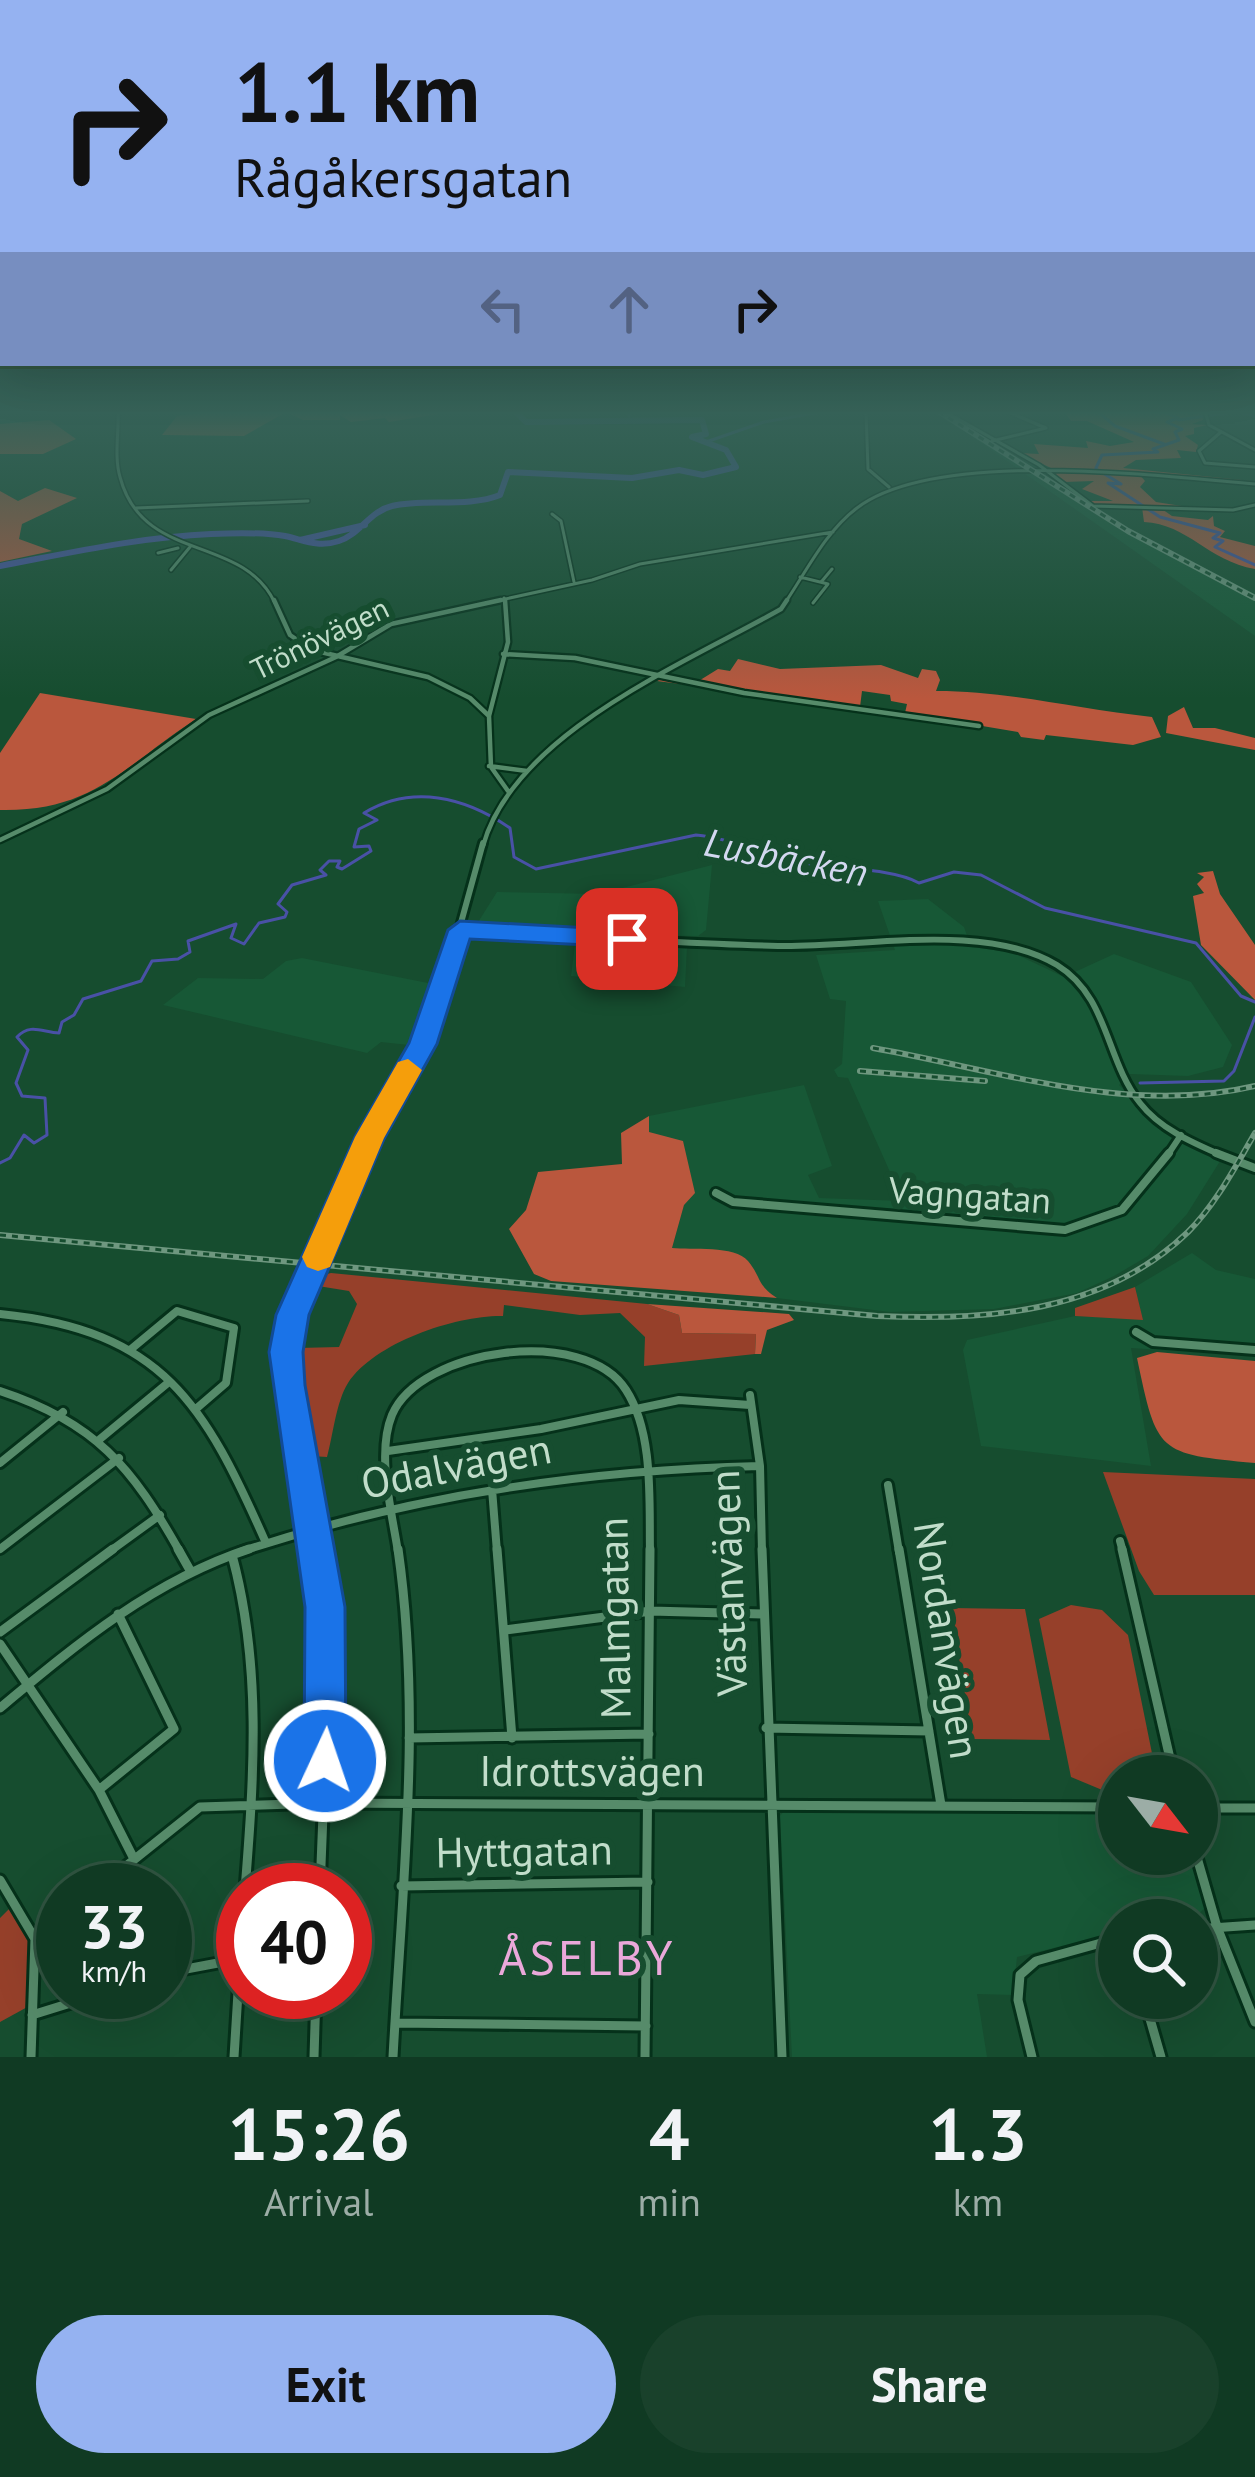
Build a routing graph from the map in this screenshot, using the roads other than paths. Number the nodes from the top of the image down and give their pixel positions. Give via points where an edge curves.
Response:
1 (161, 507) edge
2 (858, 507) edge
3 (1121, 507) edge
4 (1251, 507) edge
5 (136, 508) joint
6 (552, 514) dead end
7 (833, 532) junction
8 (189, 548) junction
9 (158, 553) dead end
10 (832, 569) dead end
11 (171, 570) dead end
12 (800, 577) junction
13 (822, 581) junction
14 (574, 584) junction
15 (504, 598) junction
16 (813, 603) dead end
17 (503, 654) junction
18 (336, 657) junction
19 (658, 677) junction
20 (489, 716) junction
21 (979, 726) dead end
22 (489, 766) junction
23 (529, 771) junction
24 (508, 791) junction
25 (0, 840) edge
26 (460, 930) junction
27 (1181, 1135) junction
28 (1255, 1168) edge
29 (716, 1193) dead end
30 (0, 1314) edge
31 (1136, 1332) dead end
32 (1255, 1350) edge
33 (130, 1351) junction
34 (169, 1382) junction
35 (0, 1391) edge
36 (197, 1408) junction
37 (636, 1411) junction
38 (63, 1412) junction
39 (100, 1439) junction
40 (388, 1451) junction
41 (119, 1459) junction
42 (0, 1463) edge
43 (760, 1466) junction
44 (646, 1467) junction
45 (888, 1485) dead end
46 (492, 1489) junction
47 (394, 1507) junction
48 (160, 1515) junction
49 (312, 1530) junction
50 (1120, 1541) dead end
51 (266, 1543) junction
52 (0, 1549) edge
53 (232, 1555) junction
54 (191, 1572) junction
55 (651, 1611) junction
56 (118, 1614) junction
57 (762, 1614) junction
58 (505, 1630) junction
59 (0, 1632) edge
60 (0, 1643) edge
61 (27, 1686) junction
62 (0, 1708) edge
63 (766, 1728) junction
64 (929, 1731) junction
65 (649, 1734) junction
66 (409, 1738) junction
67 (512, 1738) junction
68 (1169, 1755) edge
69 (99, 1790) junction
70 (322, 1803) junction
71 (650, 1804) junction
72 (769, 1804) junction
73 (251, 1805) junction
74 (404, 1805) junction
75 (941, 1805) junction
76 (1098, 1807) edge
77 (1218, 1808) edge
78 (1255, 1808) edge
79 (134, 1859) junction
80 (129, 1863) edge
81 (247, 1863) edge
82 (321, 1863) edge
83 (0, 1880) edge
84 (648, 1882) junction
85 (400, 1886) junction
86 (1255, 1925) edge
87 (1218, 1927) edge
88 (1218, 1930) edge
89 (35, 1939) joint
90 (1098, 1944) edge
91 (36, 2014) edge
92 (32, 2015) junction
93 (236, 2019) edge
94 (315, 2019) edge
95 (1150, 2019) edge
96 (1255, 2022) edge
97 (395, 2023) junction
98 (646, 2026) junction
99 (31, 2057) edge
100 (234, 2057) edge
101 (314, 2057) edge
102 (393, 2057) edge
103 (645, 2057) edge
104 (782, 2057) edge
105 (1032, 2057) edge
106 (1161, 2057) edge

1 - 5 street
2 - 7 street
3 - 4 street
5 - 8 street via 158,535
6 - 14 street via 561,521
7 - 12 street
7 - 14 street, Trönövägen via 660,560
8 - 9 street
8 - 11 street
8 - 18 street via 255,576 291,637
10 - 13 street
12 - 13 street
12 - 19 street via 779,610
13 - 16 street via 827,585
14 - 15 street, Trönövägen
15 - 17 street via 511,635
15 - 18 street, Trönövägen via 391,624
17 - 19 street via 575,658
17 - 20 street
18 - 20 street via 452,686
18 - 25 street, Trönövägen via 208,715 106,789
19 - 21 street
19 - 23 street via 580,723
20 - 22 street
22 - 23 street
22 - 24 street
23 - 24 street
24 - 26 street via 491,816
26 - 27 street via 1012,947 1060,967 1092,995 1128,1086
26 - 49 street via 423,1044 370,1137 288,1332 287,1385
27 - 28 street
27 - 29 street, Vagngatan via 1115,1217 1065,1230 733,1202
30 - 33 street via 89,1331
31 - 32 street via 1154,1342
33 - 34 street
33 - 36 street via 177,1311 234,1328 226,1383
34 - 36 street
34 - 39 street
35 - 38 street
36 - 51 street
37 - 40 street
37 - 40 street via 612,1374 590,1361 508,1353 424,1378 395,1410
37 - 43 street, Västanvägen via 693,1399 750,1400
37 - 44 street, Malmgatan
38 - 39 street
38 - 42 street
39 - 41 street
40 - 47 street
41 - 48 street
41 - 52 street
43 - 44 street, Odalvägen
43 - 57 street, Västanvägen
44 - 46 street, Odalvägen
44 - 55 street, Malmgatan
45 - 64 street, Nordanvägen
46 - 47 street, Odalvägen
46 - 58 street
47 - 49 street, Odalvägen
47 - 66 street
48 - 54 street
48 - 59 street
49 - 51 street, Odalvägen
49 - 70 street via 328,1663
50 - 68 street
51 - 53 street, Odalvägen
53 - 54 street, Odalvägen
53 - 73 street via 256,1683
54 - 56 street, Odalvägen
55 - 57 street
55 - 58 street
55 - 65 street, Malmgatan
56 - 61 street, Odalvägen
56 - 69 street via 174,1729
57 - 63 street, Västanvägen
58 - 67 street
60 - 61 street
61 - 62 street, Odalvägen
61 - 69 street
63 - 64 street
63 - 72 street, Västanvägen
64 - 75 street, Nordanvägen
65 - 67 street
65 - 71 street, Malmgatan
66 - 67 street
66 - 74 street
69 - 79 street
70 - 73 street, Idrottsvägen
70 - 74 street, Idrottsvägen
70 - 82 street
71 - 72 street, Idrottsvägen
71 - 74 street, Idrottsvägen
71 - 84 street, Malmgatan
72 - 75 street, Idrottsvägen
72 - 104 street, Västanvägen
73 - 79 street, Idrottsvägen via 200,1807
73 - 81 street
74 - 85 street
75 - 76 street, Idrottsvägen
77 - 78 street
79 - 80 street, Idrottsvägen
83 - 89 street
84 - 85 street, Hyttgatan
84 - 98 street, Malmgatan
85 - 97 street
86 - 87 street
88 - 96 street
89 - 92 street
90 - 105 street via 1036,1960 1020,1975
91 - 92 street
92 - 99 street
93 - 100 street
94 - 101 street
95 - 106 street
97 - 98 street
97 - 102 street
98 - 103 street, Malmgatan

